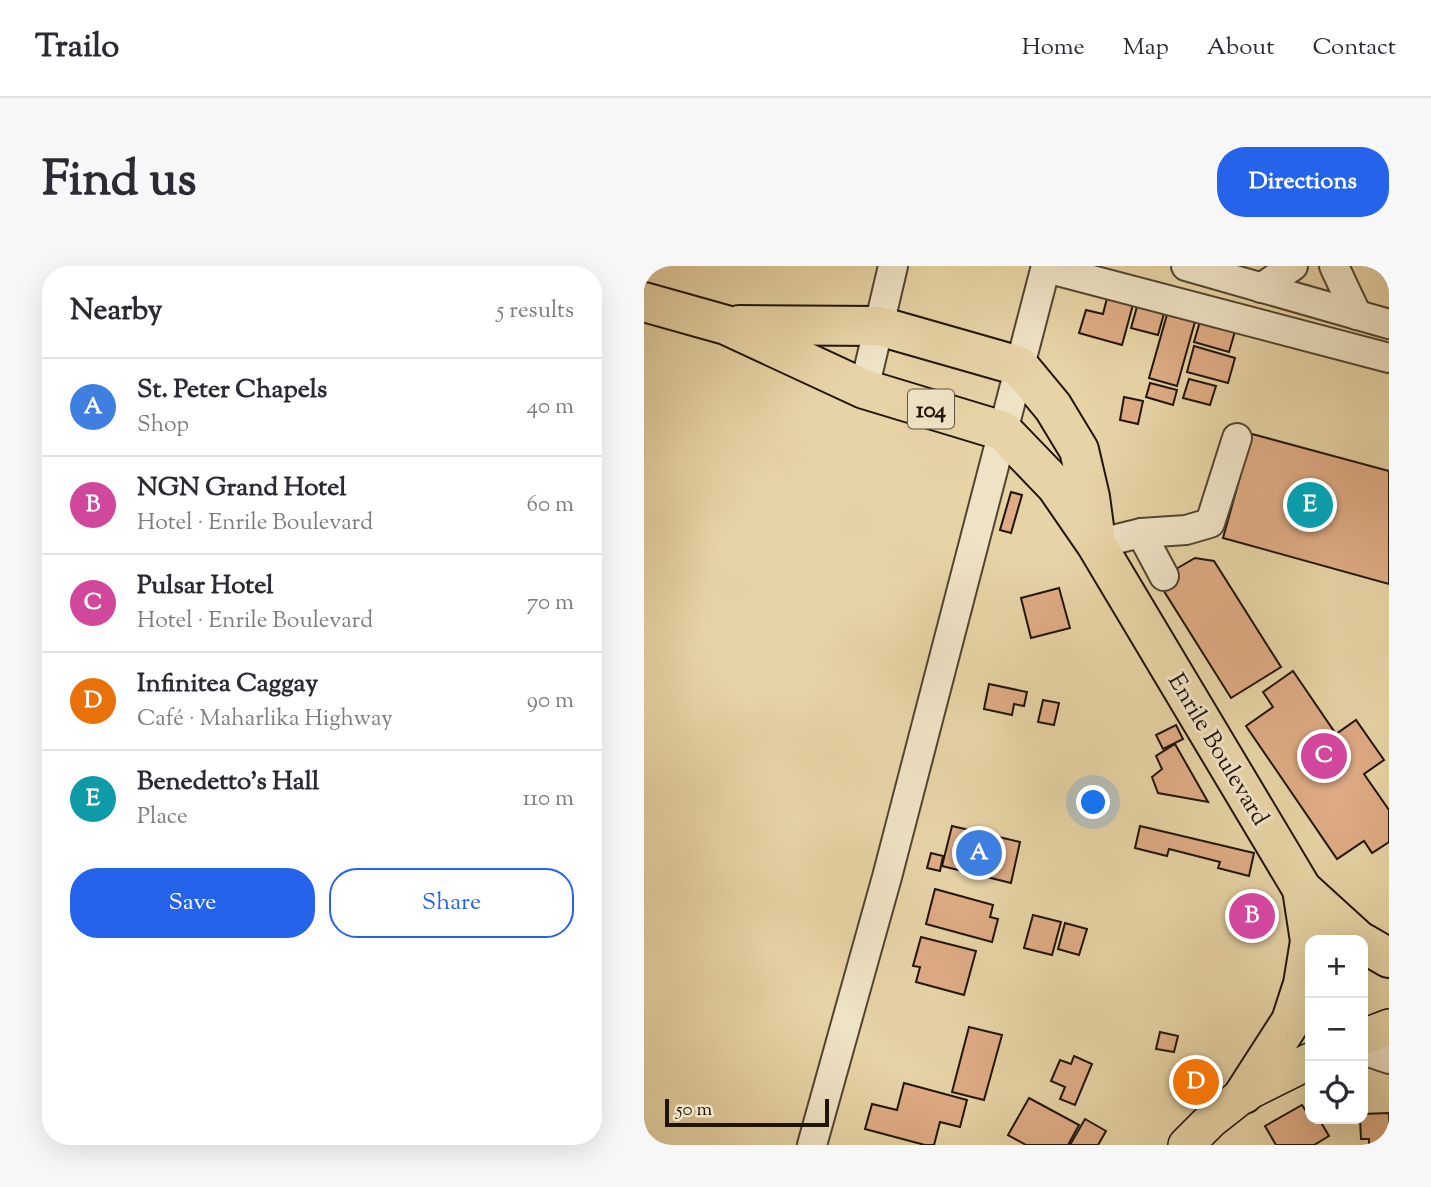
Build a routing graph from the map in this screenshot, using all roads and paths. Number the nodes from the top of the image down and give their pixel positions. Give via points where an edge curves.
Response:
1 (893, 266) edge
2 (1186, 266) edge
3 (1293, 266) edge
4 (1334, 266) edge
5 (1046, 267) edge
6 (1261, 288) junction
7 (644, 302) edge
8 (1357, 315) junction
9 (1389, 324) edge
10 (726, 325) junction
11 (878, 326) junction
12 (1389, 358) edge
13 (1019, 366) junction
14 (864, 389) junction
15 (1003, 430) junction
16 (1237, 439) dead end
17 (1141, 533) junction
18 (1096, 544) junction
19 (1164, 576) dead end
20 (1302, 888) junction
21 (1353, 935) edge
22 (1368, 946) edge
23 (1389, 958) edge
24 (1389, 1027) edge
25 (1368, 1035) edge
26 (1368, 1052) edge
27 (1389, 1059) edge
28 (1305, 1064) edge
29 (1244, 1094) junction
30 (812, 1145) edge
31 (1186, 1145) edge

1 - 11 street
2 - 6 street
3 - 6 street
4 - 8 street
5 - 12 street
5 - 13 street
6 - 8 street
7 - 10 highway, Enrile Boulevard / 104
8 - 9 street
10 - 11 highway, Enrile Boulevard / 104
10 - 14 highway, Enrile Boulevard / 104
11 - 13 highway, Enrile Boulevard / 104
11 - 14 street
13 - 15 street
13 - 18 highway, Enrile Boulevard / 104 via 1054,407 1079,450
14 - 15 highway, Enrile Boulevard / 104
15 - 18 highway, Enrile Boulevard / 104 via 1056,485
15 - 30 street
16 - 17 street via 1210,523
17 - 18 street
17 - 19 street
18 - 20 highway, Enrile Boulevard / 104
20 - 21 highway, Enrile Boulevard / 104
20 - 29 highway, 104 via 1310,941 1303,984 1291,1021
22 - 23 highway
24 - 25 main road
26 - 27 street
28 - 29 main road
29 - 31 main road

